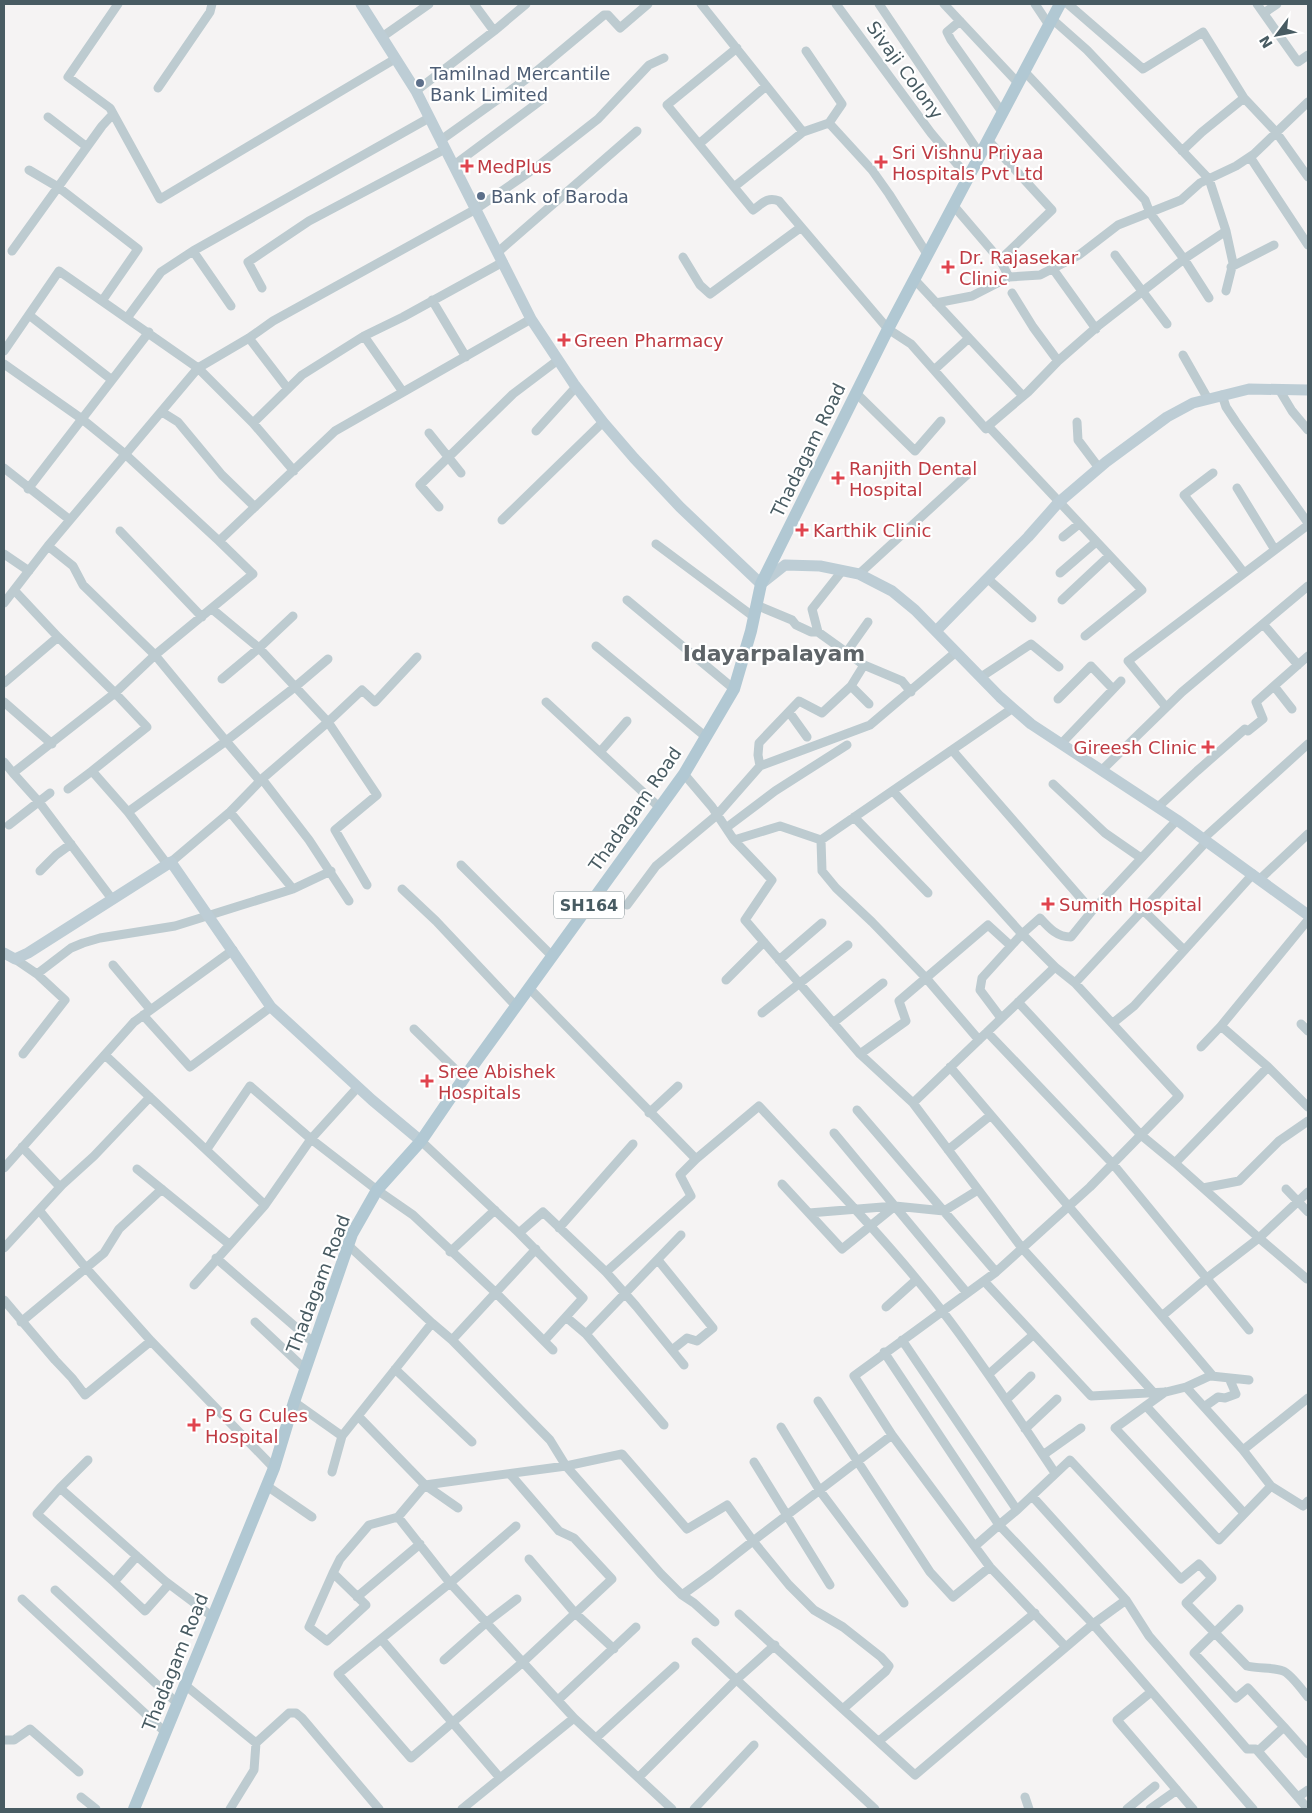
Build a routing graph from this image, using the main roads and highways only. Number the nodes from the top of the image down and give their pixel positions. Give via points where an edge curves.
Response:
1 (361, 4) edge
2 (1060, 4) edge
3 (1308, 390) edge
4 (760, 584) junction
5 (936, 631) junction
6 (1308, 915) edge
7 (4, 953) edge
8 (421, 1141) junction
9 (134, 1809) edge

1 - 4 main road via 416,91 531,319 576,387 634,458
2 - 4 main road, Thadagam Road / SH164 via 888,329
3 - 5 main road via 1249,390 1222,395 1193,403 1167,417 1058,502
4 - 5 main road via 786,565 820,566 859,574 892,592
4 - 8 main road, Thadagam Road / SH164 via 734,689 684,774
5 - 6 main road via 1032,724 1205,839
7 - 8 main road via 15,959 28,953 169,863 272,1007
8 - 9 main road, Thadagam Road / SH164 via 377,1190 352,1234 274,1468

